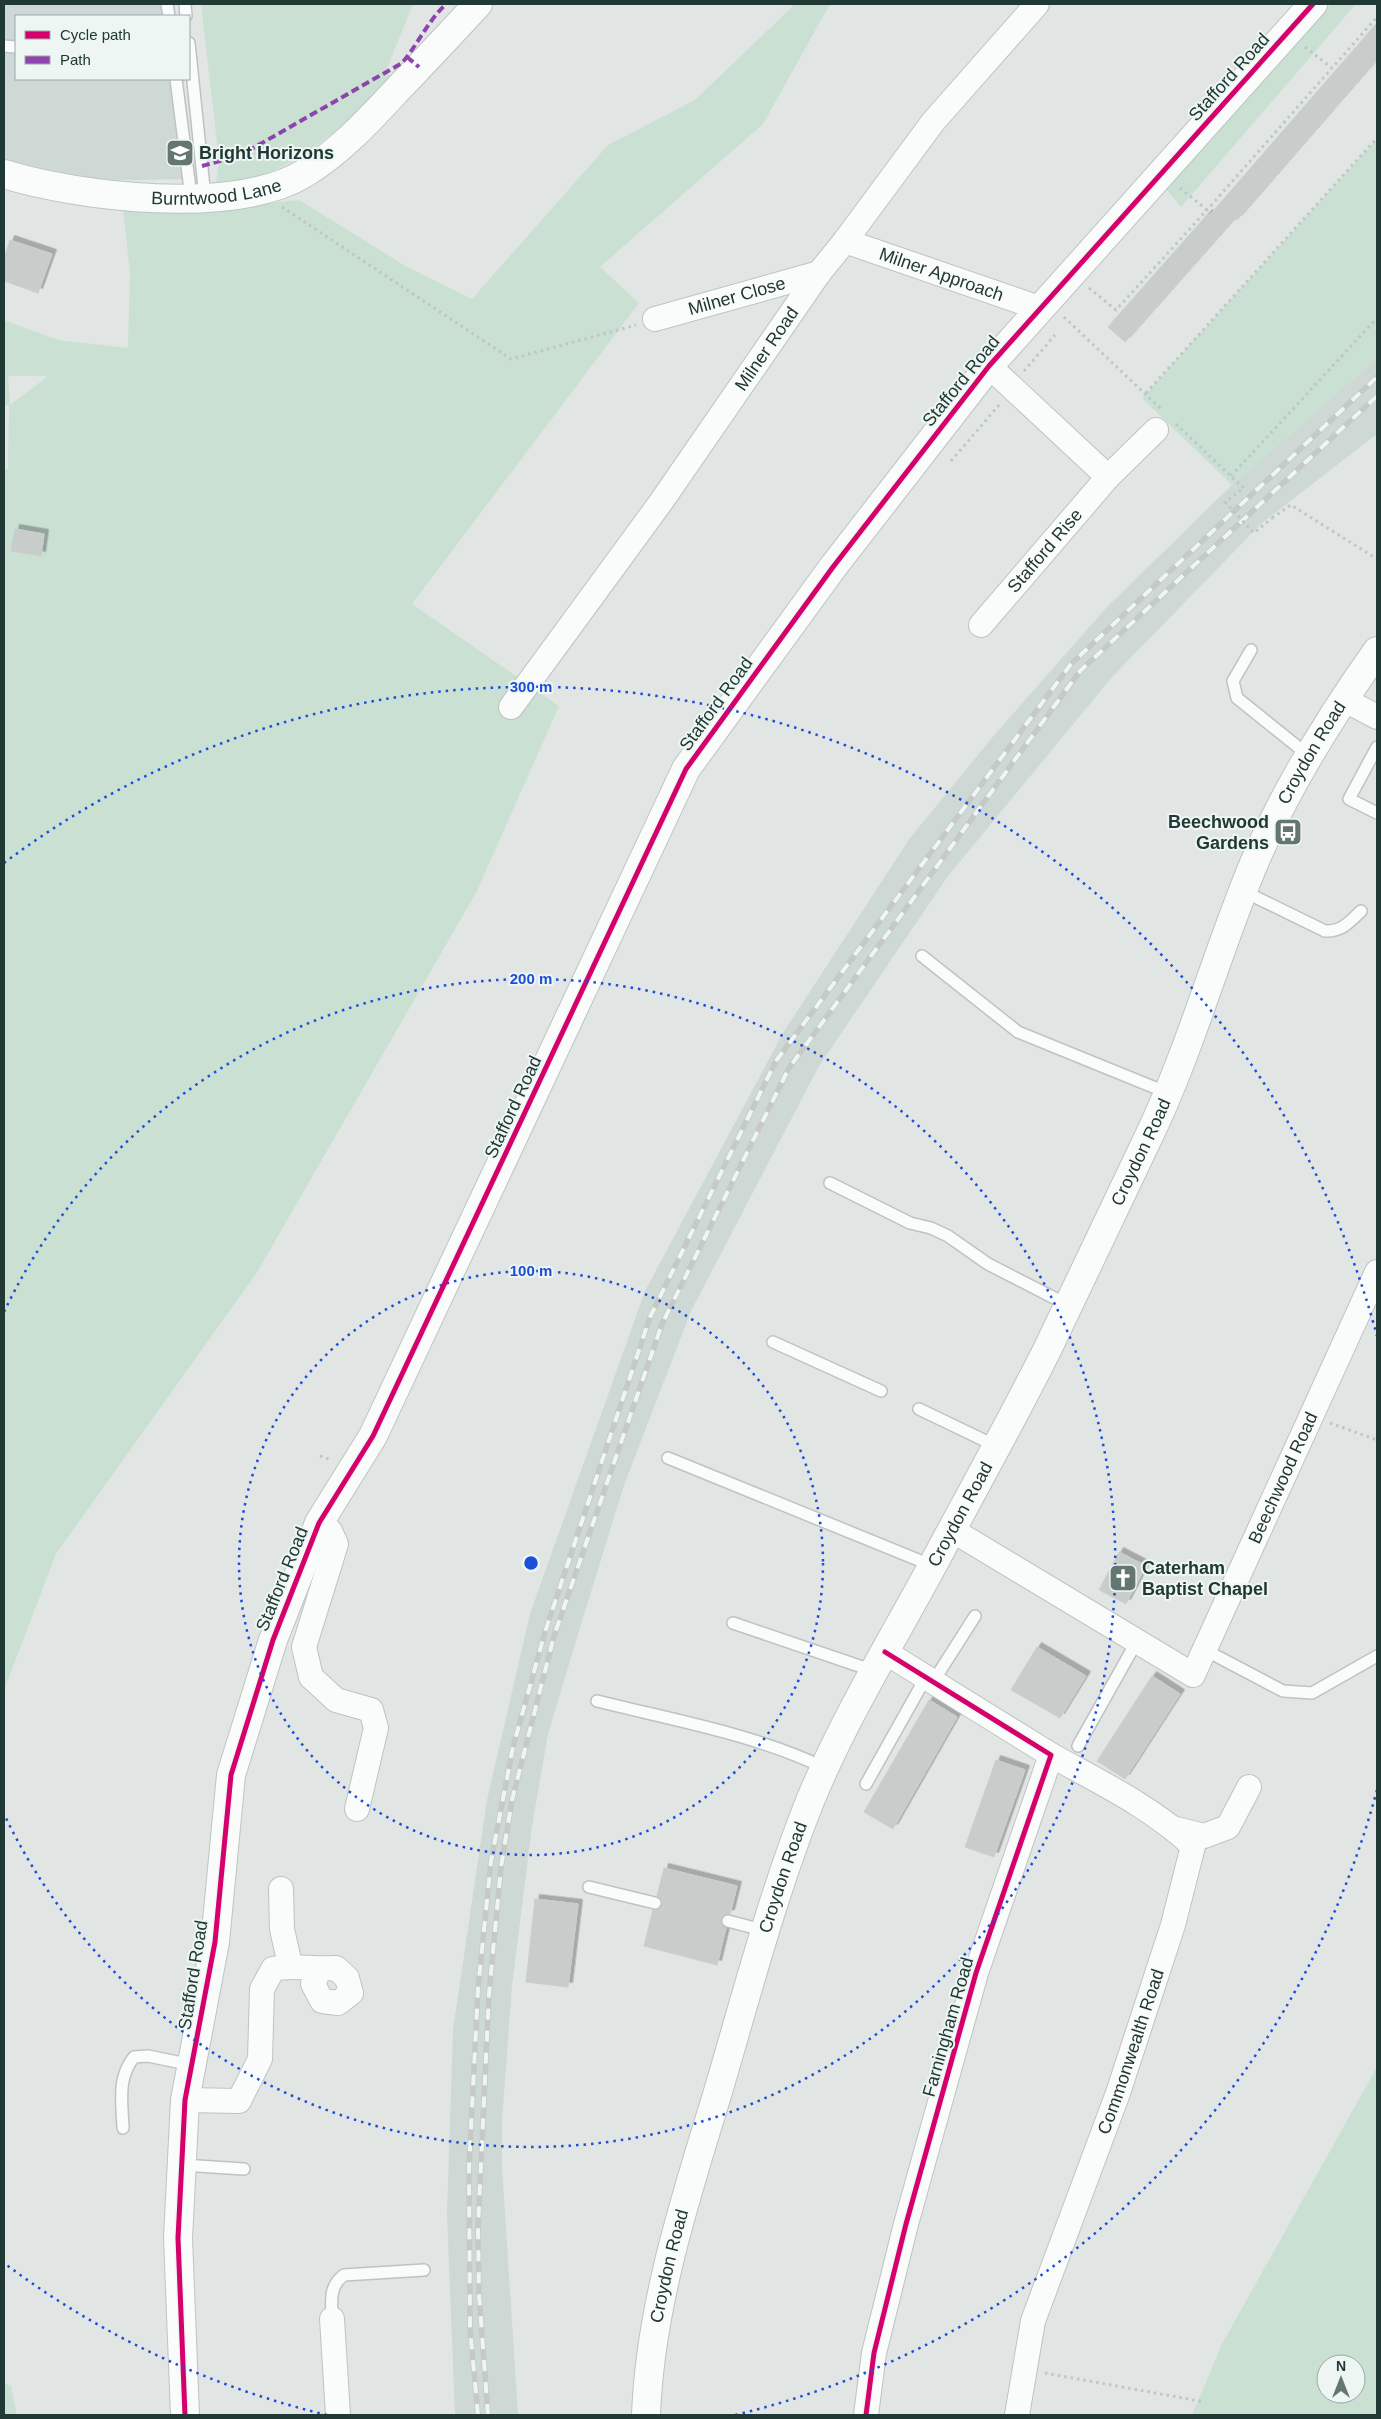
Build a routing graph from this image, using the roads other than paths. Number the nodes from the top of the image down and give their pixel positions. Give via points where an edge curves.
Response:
1 (478, 4) edge
2 (1037, 4) edge
3 (1313, 4) edge
4 (190, 60) edge
5 (176, 80) edge
6 (4, 174) edge
7 (198, 197) junction
8 (845, 241) junction
9 (818, 273) junction
10 (1043, 304) junction
11 (655, 319) road end
12 (982, 375) junction
13 (1164, 421) road end
14 (1108, 477) junction
15 (981, 626) dead end
16 (1251, 650) dead end
17 (1377, 651) edge
18 (1343, 699) junction
19 (511, 707) dead end
20 (1377, 716) edge
21 (1377, 747) edge
22 (1308, 755) junction
23 (1377, 813) edge
24 (1244, 891) junction
25 (1362, 911) dead end
26 (922, 956) dead end
27 (1169, 1094) junction
28 (830, 1182) dead end
29 (1377, 1272) edge
30 (1068, 1305) junction
31 (773, 1342) dead end
32 (880, 1391) dead end
33 (919, 1409) dead end
34 (996, 1446) junction
35 (668, 1458) dead end
36 (320, 1523) junction
37 (952, 1530) junction
38 (933, 1566) junction
39 (975, 1616) dead end
40 (733, 1623) dead end
41 (1137, 1641) junction
42 (1205, 1650) junction
43 (1377, 1656) edge
44 (879, 1662) junction
45 (930, 1679) junction
46 (597, 1701) dead end
47 (1078, 1746) dead end
48 (1051, 1754) junction
49 (825, 1768) junction
50 (866, 1784) dead end
51 (1249, 1787) dead end
52 (357, 1809) dead end
53 (1175, 1828) junction
54 (589, 1888) dead end
55 (281, 1889) dead end
56 (655, 1903) dead end
57 (728, 1921) dead end
58 (766, 1931) junction
59 (290, 1965) junction
60 (319, 1970) dead end
61 (192, 2065) junction
62 (185, 2100) junction
63 (123, 2128) dead end
64 (182, 2165) junction
65 (244, 2169) dead end
66 (424, 2270) dead end
67 (332, 2319) joint
68 (185, 2415) edge
69 (338, 2415) edge
70 (646, 2415) edge
71 (866, 2415) edge
72 (1017, 2415) edge

1 - 7 street, Burntwood Lane via 354,135 304,174 259,192
2 - 8 street, Milner Road via 933,122
3 - 10 street, Stafford Road
4 - 7 lane
5 - 7 lane
6 - 7 street, Burntwood Lane via 40,185 98,195
8 - 9 street, Milner Road
8 - 10 street, Milner Approach
9 - 11 street, Milner Close
9 - 19 street, Milner Road via 661,502
10 - 12 street, Stafford Road
12 - 14 street via 1010,386
12 - 36 street, Stafford Road via 833,567 686,769 373,1436
13 - 14 street, Stafford Rise
14 - 15 street, Stafford Rise
16 - 22 lane via 1233,681 1237,698
17 - 18 street, Croydon Road
18 - 20 street
18 - 22 street, Croydon Road
21 - 23 lane via 1349,799
22 - 24 street, Croydon Road via 1278,812
24 - 25 lane via 1325,931 1343,928
24 - 27 street, Croydon Road
26 - 27 lane via 1018,1032
27 - 30 street, Croydon Road
28 - 30 lane via 910,1223 948,1236 988,1264
29 - 42 street, Beechwood Road
30 - 34 street, Croydon Road
31 - 32 lane
33 - 34 lane
34 - 37 street, Croydon Road
35 - 38 lane
36 - 52 street via 330,1531 336,1544 304,1647 311,1677 336,1700 371,1710 376,1728
36 - 61 street, Stafford Road via 273,1640 231,1775 215,1942
37 - 38 street, Croydon Road
37 - 41 street, Beechwood Road
38 - 44 street, Croydon Road
39 - 45 lane
40 - 44 lane
41 - 42 street, Beechwood Road via 1193,1674
41 - 47 lane
42 - 43 lane via 1283,1692 1312,1693
44 - 45 street
44 - 49 street, Croydon Road
45 - 48 street
45 - 50 lane
46 - 49 lane via 732,1734 801,1756
48 - 53 street, Commonwealth Road
48 - 71 street, Farningham Road via 976,1973 906,2224 874,2353
49 - 58 street, Croydon Road via 810,1802
51 - 53 street via 1228,1827 1204,1836
53 - 72 street, Commonwealth Road via 1193,1846 1173,1926 1118,2093 1033,2321
54 - 56 lane
55 - 59 street via 282,1929
57 - 58 lane
58 - 70 street, Croydon Road via 665,2281 654,2339
59 - 60 street
59 - 62 street via 273,1969 262,1990 260,2059 239,2101
61 - 62 street, Stafford Road
61 - 63 lane via 148,2056 134,2057 121,2080
62 - 64 street, Stafford Road
64 - 65 lane
64 - 68 street, Stafford Road via 178,2238
66 - 67 lane via 344,2276 332,2289
67 - 69 street

